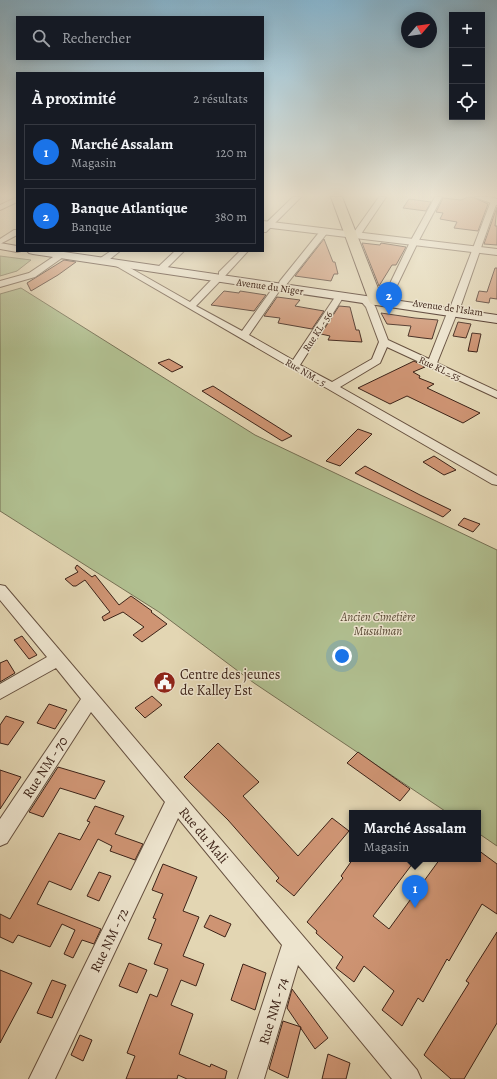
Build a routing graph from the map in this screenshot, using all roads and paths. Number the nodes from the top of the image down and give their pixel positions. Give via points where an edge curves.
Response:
1 (311, 247) edge
2 (354, 247) edge
3 (410, 247) edge
4 (461, 247) edge
5 (475, 249) junction
6 (47, 252) edge
7 (179, 252) edge
8 (243, 252) edge
9 (497, 252) edge
10 (61, 253) edge
11 (110, 258) edge
12 (162, 268) junction
13 (220, 276) junction
14 (0, 284) edge
15 (280, 285) junction
16 (341, 294) junction
17 (372, 299) junction
18 (191, 306) junction
19 (453, 310) junction
20 (497, 314) edge
21 (497, 319) edge
22 (243, 336) junction
23 (384, 342) junction
24 (432, 364) junction
25 (295, 365) junction
26 (332, 387) junction
27 (497, 395) edge
28 (496, 476) edge
29 (0, 590) edge
30 (58, 659) junction
31 (0, 692) edge
32 (90, 698) junction
33 (176, 801) junction
34 (0, 836) edge
35 (294, 942) junction
36 (42, 1079) edge
37 (251, 1079) edge
38 (408, 1079) edge

1 - 15 street
2 - 17 main road
3 - 17 street
4 - 5 street
5 - 9 street
5 - 19 street
6 - 10 main road, Avenue du Niger
7 - 12 street
8 - 13 street
10 - 11 main road, Avenue du Niger
10 - 14 street via 32,275
11 - 12 main road, Avenue du Niger
11 - 18 street, Rue NM - 5
12 - 13 main road, Avenue du Niger
13 - 15 main road, Avenue du Niger
13 - 18 street
15 - 16 main road, Avenue du Niger
15 - 22 street
16 - 17 main road
16 - 25 street, Rue KL - 56
17 - 19 main road, Avenue de l'Islam
17 - 23 street
18 - 22 street, Rue NM - 5
19 - 20 main road, Avenue de l'Islam
19 - 21 main road, Avenue de l'Islam
19 - 24 street
22 - 25 street, Rue NM - 5
23 - 24 street, Rue KL - 55
23 - 26 street via 376,361
24 - 27 street, Rue KL - 55
25 - 26 street, Rue NM - 5
26 - 28 street, Rue NM - 5
29 - 30 street, Rue du Mali
30 - 31 street
30 - 32 street, Rue du Mali
32 - 33 street, Rue du Mali
32 - 34 street, Rue NM - 70
33 - 35 street, Rue du Mali
33 - 36 street, Rue NM - 72
35 - 37 street, Rue NM - 74
35 - 38 street, Rue du Mali

